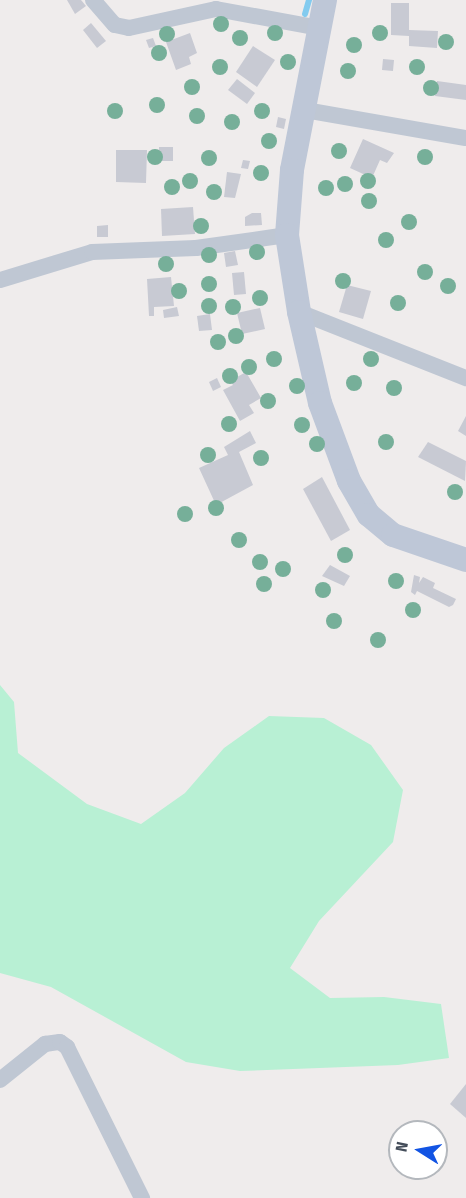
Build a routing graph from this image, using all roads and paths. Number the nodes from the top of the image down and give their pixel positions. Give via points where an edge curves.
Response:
1 (93, 0) edge
2 (325, 0) edge
3 (320, 28) junction
4 (305, 110) junction
5 (466, 138) edge
6 (287, 235) junction
7 (0, 280) edge
8 (299, 312) junction
9 (466, 378) edge
10 (466, 560) edge
11 (0, 1080) edge
12 (142, 1198) edge

1 - 3 street via 115,25 129,28 216,9
2 - 3 main road
3 - 4 main road
4 - 5 street
4 - 6 main road via 292,170
6 - 7 street via 196,248 92,252 51,261
6 - 8 main road
8 - 9 street
8 - 10 main road via 320,403 349,481 369,515 393,536
11 - 12 street via 45,1044 60,1042 67,1047

